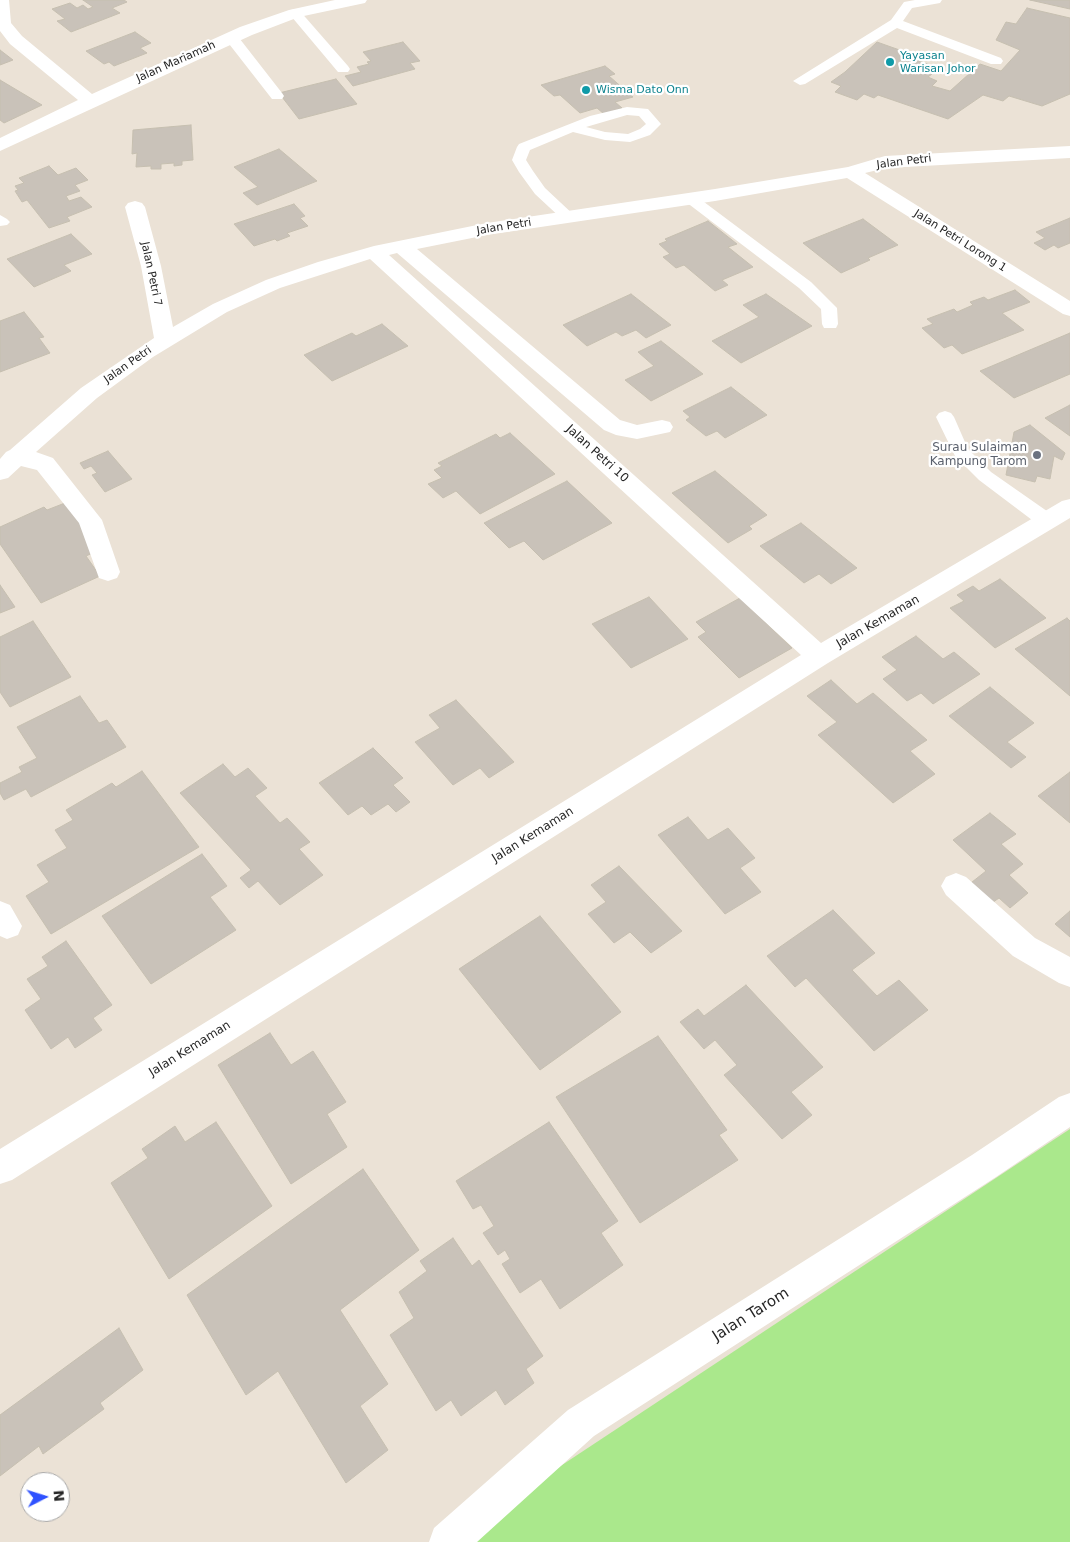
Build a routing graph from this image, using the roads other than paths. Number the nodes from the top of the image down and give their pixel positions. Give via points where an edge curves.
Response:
1 (1, 0) edge
2 (359, 0) edge
3 (936, 0) edge
4 (905, 2) edge
5 (295, 13) junction
6 (896, 23) junction
7 (231, 38) junction
8 (996, 61) dead end
9 (343, 69) dead end
10 (800, 81) dead end
11 (277, 96) dead end
12 (90, 101) junction
13 (572, 128) junction
14 (0, 145) edge
15 (1070, 152) edge
16 (850, 172) junction
17 (691, 199) junction
18 (135, 207) dead end
19 (568, 217) junction
20 (402, 247) junction
21 (374, 252) junction
22 (1070, 310) edge
23 (830, 324) dead end
24 (165, 341) junction
25 (945, 417) dead end
26 (662, 427) dead end
27 (7, 464) edge
28 (1070, 507) edge
29 (1047, 521) junction
30 (108, 572) dead end
31 (819, 656) junction
32 (956, 886) dead end
33 (1070, 973) edge
34 (1070, 1108) edge
35 (0, 1168) edge
36 (448, 1542) edge

1 - 12 street via 3,24 16,40
2 - 5 street, Jalan Mariamah
3 - 4 lane
4 - 6 lane
5 - 7 street, Jalan Mariamah
5 - 9 lane
6 - 8 lane
6 - 10 lane
7 - 11 lane
7 - 12 street, Jalan Mariamah
12 - 14 street, Jalan Mariamah
13 - 13 lane via 627,111 643,112 654,124 630,138
13 - 19 lane via 524,148 519,160 540,191
15 - 16 street, Jalan Petri via 886,162
16 - 17 street, Jalan Petri
16 - 22 street, Jalan Petri Lorong 1
17 - 19 street, Jalan Petri
17 - 23 lane via 805,285 829,308
18 - 24 street, Jalan Petri 7 via 151,266
19 - 20 street, Jalan Petri via 487,229
20 - 21 street, Jalan Petri
20 - 26 street via 612,425 637,432
21 - 24 street, Jalan Petri via 273,284 220,308
21 - 31 street, Jalan Petri 10
24 - 27 street, Jalan Petri via 90,393
25 - 29 lane via 961,452 985,476
27 - 30 street via 36,460 45,464 90,520
28 - 29 street, Jalan Kemaman
29 - 31 street, Jalan Kemaman
31 - 35 street, Jalan Kemaman
32 - 33 street via 1024,948
34 - 36 street, Jalan Tarom via 581,1423

